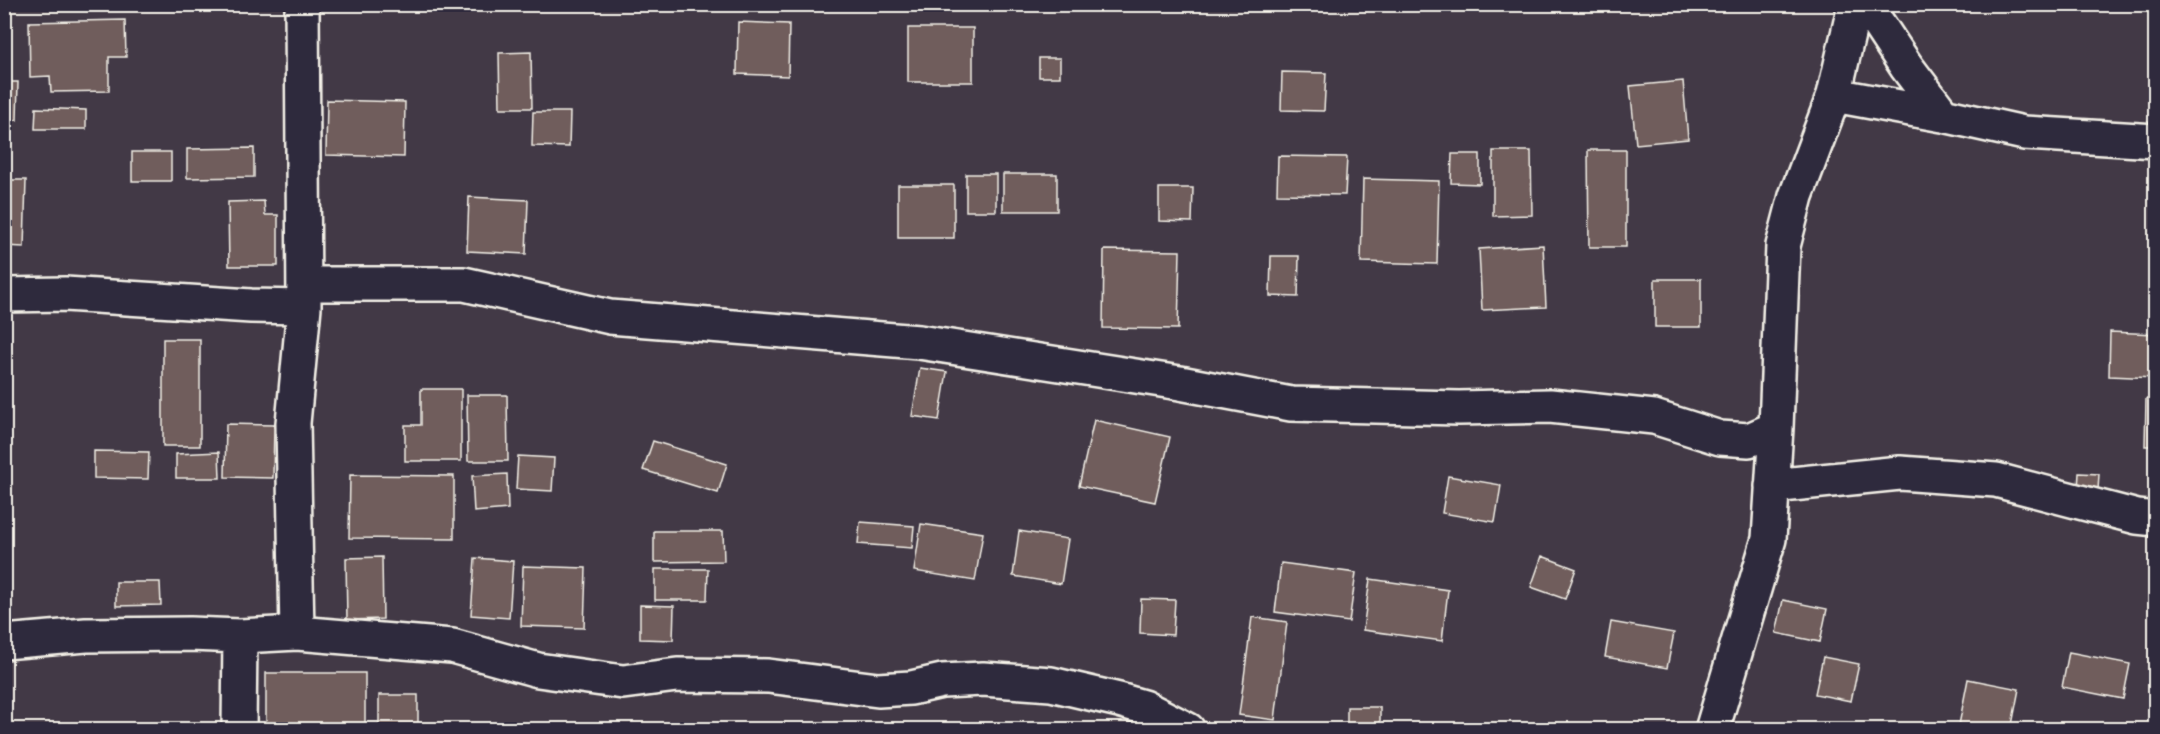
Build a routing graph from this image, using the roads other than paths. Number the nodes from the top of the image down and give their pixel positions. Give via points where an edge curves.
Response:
1 (302, 4) edge
2 (1855, 4) edge
3 (1866, 4) edge
4 (1834, 95) junction
5 (1943, 115) junction
6 (2156, 141) edge
7 (4, 296) edge
8 (304, 296) junction
9 (1776, 428) junction
10 (1772, 486) junction
11 (2156, 519) edge
12 (297, 633) junction
13 (240, 636) junction
14 (4, 642) edge
15 (239, 729) edge
16 (1188, 729) edge
17 (1712, 729) edge

1 - 8 street
2 - 4 street
3 - 5 street
4 - 5 street
4 - 9 street via 1796,196 1783,246
5 - 6 street via 2024,133
7 - 8 street via 65,294 251,306
8 - 9 street via 464,284 610,317 919,342 1291,404 1550,406 1653,417 1739,440 1749,440
8 - 12 street via 293,423
9 - 10 street
10 - 11 street via 1900,473 1996,480
10 - 17 street via 1769,539
12 - 13 street
12 - 16 street via 452,646 538,670 623,682 677,675 724,675 768,676 878,690 983,679 1051,684 1143,707
13 - 14 street via 86,634
13 - 15 street

